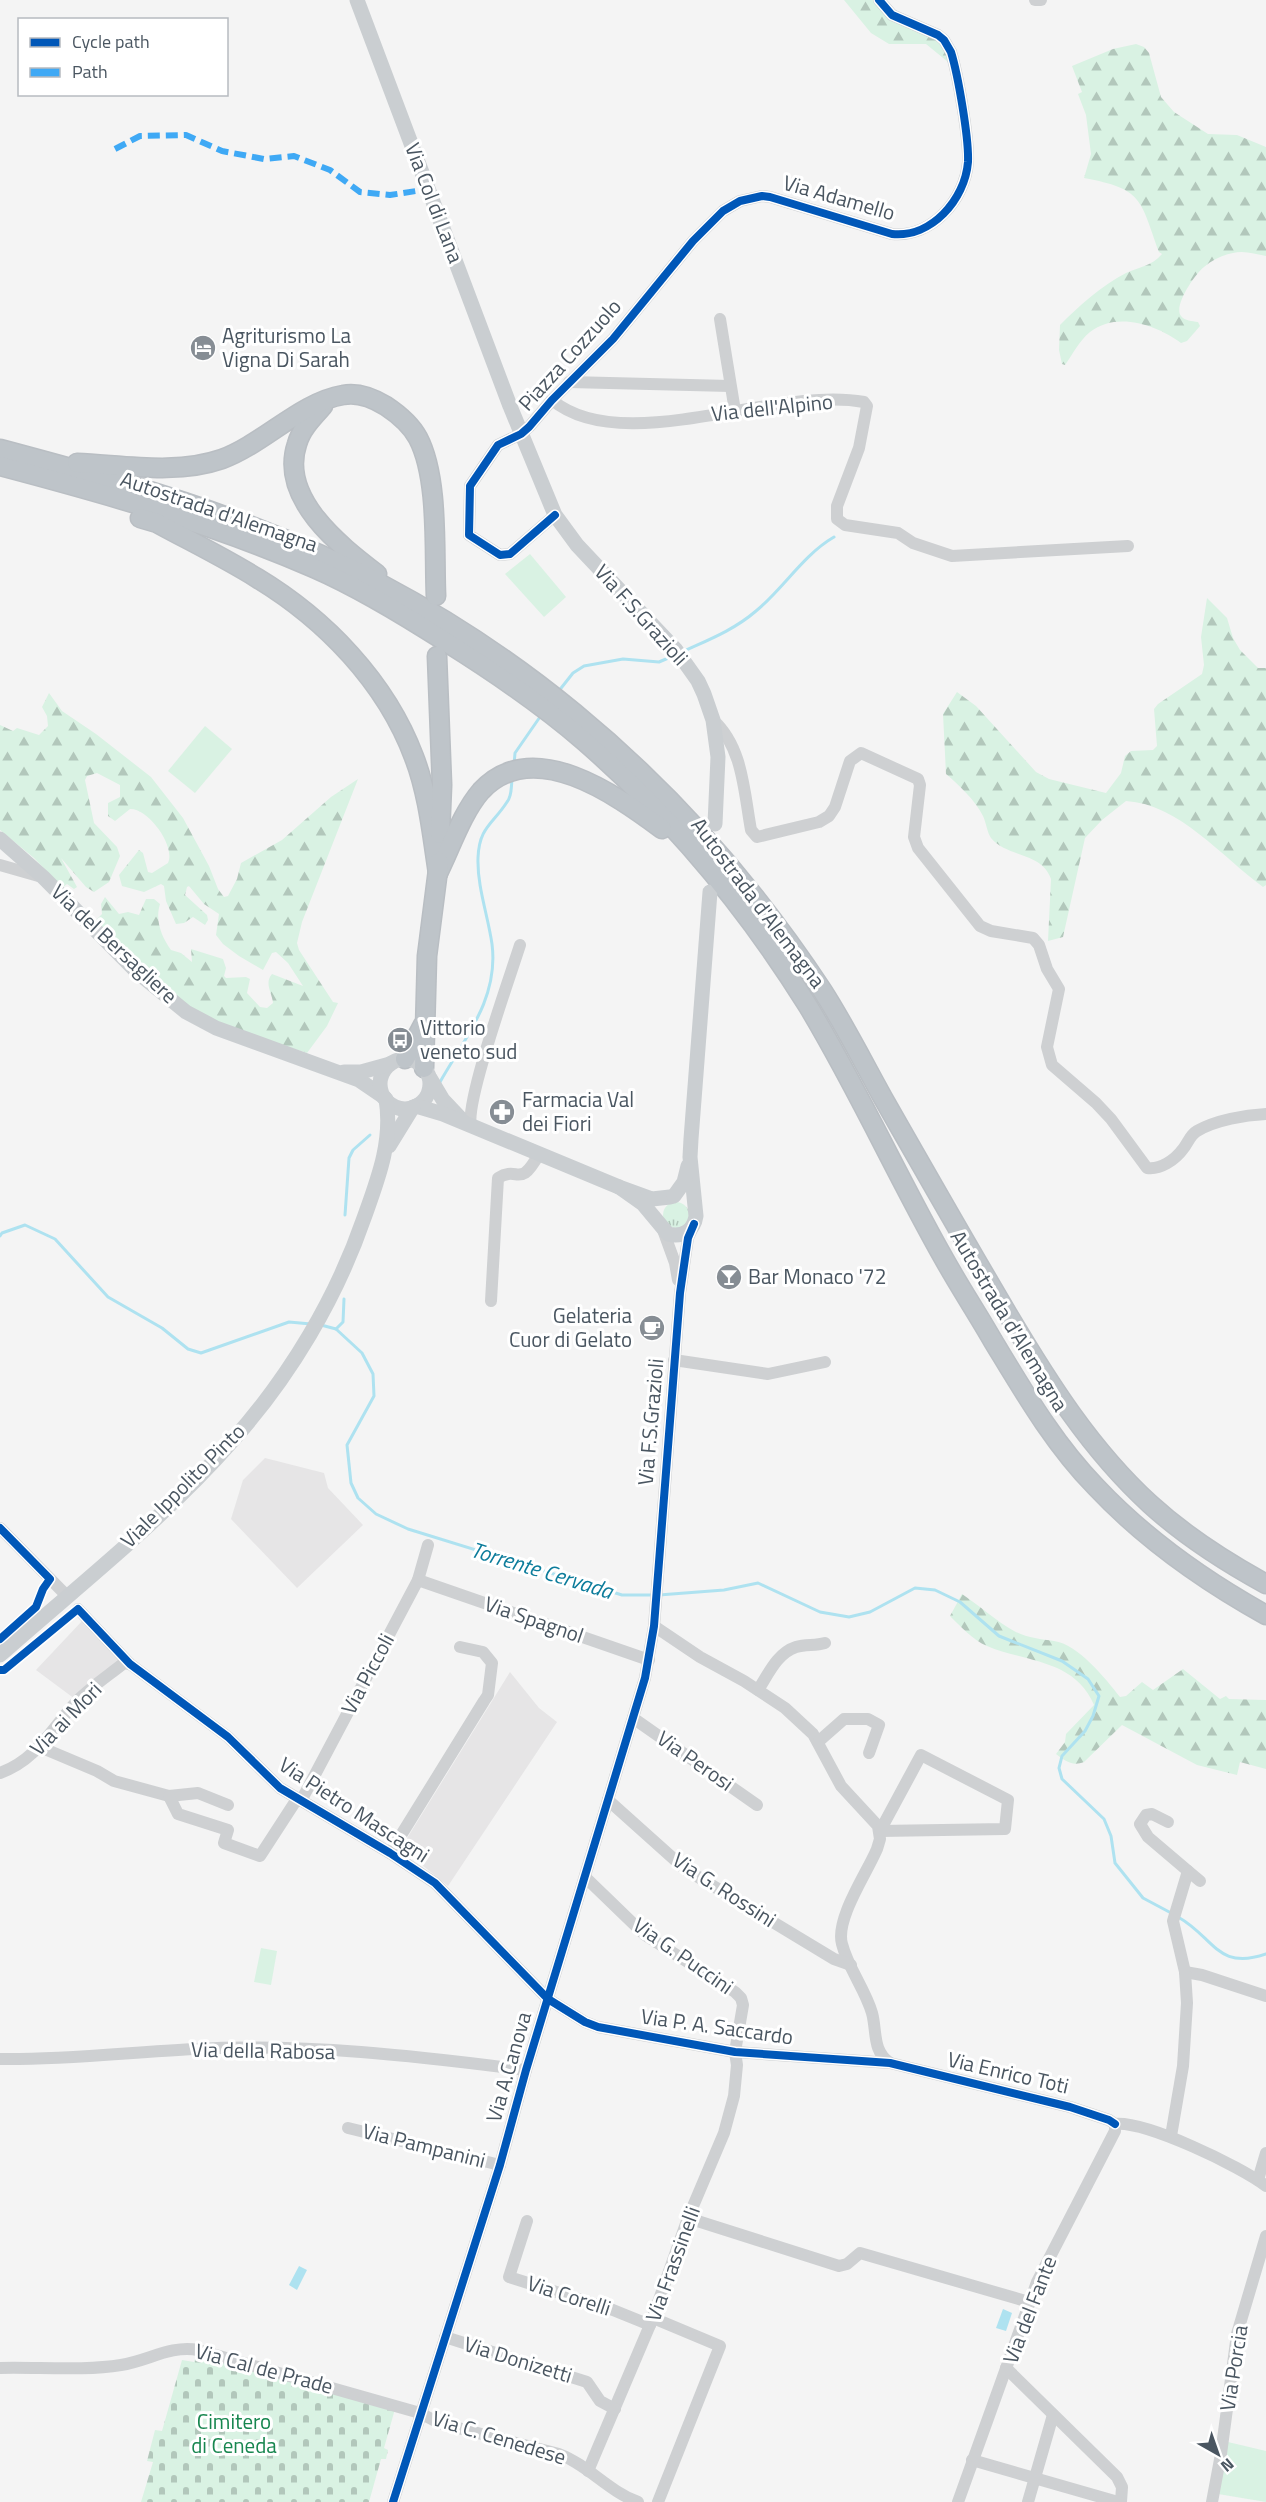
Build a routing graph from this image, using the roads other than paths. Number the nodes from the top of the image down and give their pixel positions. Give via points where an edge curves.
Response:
1 (357, 0) edge
2 (879, 0) edge
3 (1035, 0) edge
4 (1041, 0) edge
5 (644, 299) joint
6 (720, 319) dead end
7 (569, 382) junction
8 (730, 386) junction
9 (328, 400) junction
10 (552, 400) junction
11 (510, 406) joint
12 (735, 411) junction
13 (521, 434) junction
14 (0, 449) edge
15 (529, 454) joint
16 (42, 460) junction
17 (0, 466) edge
18 (0, 476) edge
19 (555, 516) junction
20 (1128, 546) dead end
21 (436, 596) dead end
22 (408, 599) junction
23 (437, 656) dead end
24 (713, 720) junction
25 (715, 824) dead end
26 (0, 839) edge
27 (0, 865) edge
28 (711, 872) junction
29 (438, 873) junction
30 (43, 878) junction
31 (710, 892) dead end
32 (520, 945) dead end
33 (424, 1023) junction
34 (397, 1061) junction
35 (338, 1071) junction
36 (426, 1071) junction
37 (385, 1098) junction
38 (415, 1107) junction
39 (1266, 1114) edge
40 (471, 1126) junction
41 (385, 1154) junction
42 (539, 1154) junction
43 (690, 1157) junction
44 (619, 1187) junction
45 (672, 1196) junction
46 (694, 1208) junction
47 (694, 1224) junction
48 (660, 1226) junction
49 (680, 1293) junction
50 (491, 1301) dead end
51 (674, 1360) junction
52 (825, 1362) dead end
53 (0, 1528) edge
54 (428, 1545) dead end
55 (418, 1580) junction
56 (1266, 1584) edge
57 (67, 1596) junction
58 (78, 1609) dead end
59 (1266, 1615) edge
60 (654, 1626) junction
61 (825, 1643) dead end
62 (460, 1647) dead end
63 (0, 1655) edge
64 (649, 1660) junction
65 (130, 1664) junction
66 (758, 1690) junction
67 (633, 1718) junction
68 (819, 1741) junction
69 (40, 1747) junction
70 (869, 1752) dead end
71 (0, 1773) edge
72 (169, 1796) junction
73 (299, 1800) junction
74 (608, 1800) junction
75 (228, 1805) dead end
76 (757, 1805) dead end
77 (1168, 1822) dead end
78 (880, 1831) junction
79 (390, 1853) junction
80 (1188, 1871) junction
81 (585, 1877) junction
82 (1200, 1881) dead end
83 (851, 1965) junction
84 (1185, 1972) junction
85 (1266, 1996) edge
86 (548, 1999) junction
87 (735, 2052) junction
88 (0, 2059) edge
89 (890, 2063) junction
90 (526, 2070) junction
91 (1115, 2124) junction
92 (348, 2128) dead end
93 (1171, 2136) junction
94 (1266, 2153) edge
95 (500, 2165) junction
96 (1262, 2183) edge
97 (688, 2218) junction
98 (528, 2221) dead end
99 (1266, 2236) edge
100 (1029, 2302) junction
101 (652, 2322) junction
102 (445, 2337) junction
103 (0, 2368) edge
104 (1006, 2368) junction
105 (615, 2409) junction
106 (420, 2413) junction
107 (1053, 2415) junction
108 (972, 2460) junction
109 (588, 2470) junction
110 (1035, 2478) junction
111 (630, 2501) edge
112 (393, 2502) edge
113 (658, 2502) edge
114 (958, 2502) edge
115 (1028, 2502) edge
116 (1120, 2502) edge
117 (1212, 2502) edge

1 - 11 main road, Via Col di Lana
2 - 5 street, Via Adamello via 892,15 944,40 954,63 968,160 961,187 944,213 923,229 905,235 770,197 740,201 723,211 693,241
3 - 4 street
5 - 7 street, Piazza Cozzuolo via 613,339
6 - 8 street
7 - 8 street
7 - 10 street, Piazza Cozzuolo
8 - 12 street
9 - 16 highway via 246,449 200,465 172,468
9 - 21 highway via 343,395 377,400 393,411 417,438 431,489
9 - 22 highway via 308,422 297,442 294,461 298,487 337,542
10 - 12 street, Via dell'Alpino via 584,417 627,425
10 - 13 street, Piazza Cozzuolo
11 - 13 main road, Piazza Cozzuolo
12 - 20 street, Via dell'Alpino via 814,399 866,403 859,448 837,506 837,519 845,525 898,533 913,543 952,556
13 - 15 main road, Piazza Cozzuolo
13 - 19 street via 498,445 472,482 469,535 498,554 508,555
14 - 16 highway, Autostrada d'Alemagna
15 - 19 main road, Via F.S.Grazioli
16 - 22 highway, Autostrada d'Alemagna via 181,500 257,528
17 - 28 highway, Autostrada d'Alemagna via 175,516 250,543 317,570 400,613 489,669 583,740 656,810
18 - 29 highway via 157,523 258,578 308,614 343,647 381,692 402,727 424,789
19 - 24 main road, Via F.S.Grazioli via 582,551 687,664
22 - 56 highway, Autostrada d'Alemagna via 498,655 592,725 693,824 775,924 823,992 969,1250 1078,1425 1113,1467 1179,1529
23 - 29 highway via 442,785
24 - 25 main road, Via F.S.Grazioli via 719,778
24 - 39 street via 727,734 735,752 751,830 758,837 829,816 850,761 861,753 918,779 914,837 918,848 980,926 991,932 1029,936 1037,942 1059,989 1047,1047 1052,1065 1096,1103 1147,1168 1166,1164 1196,1131
26 - 30 main road, Via del Bersagliere
27 - 30 street
28 - 29 highway via 667,832 600,787 559,772 526,769 499,777 481,792
28 - 59 highway, Autostrada d'Alemagna via 807,1004 942,1256 1058,1443 1093,1484 1170,1555
29 - 33 highway via 427,956
30 - 35 main road, Via del Bersagliere via 137,972 186,1012 216,1028
31 - 43 main road
32 - 40 street via 470,1114
33 - 34 highway
33 - 36 highway
34 - 35 main road, Via del Bersagliere via 360,1072
34 - 36 main road via 412,1060
34 - 37 main road via 381,1077
35 - 37 main road, Via del Bersagliere via 368,1084
36 - 38 main road via 429,1090
36 - 40 main road via 449,1109
37 - 38 main road via 402,1108
37 - 41 main road, Viale Ippolito Pinto
38 - 40 main road
38 - 41 main road, Viale Ippolito Pinto via 401,1123
40 - 42 main road
41 - 57 main road, Viale Ippolito Pinto via 360,1229 320,1315 270,1393 208,1467
42 - 44 main road
42 - 50 street via 524,1175 498,1178
43 - 45 main road via 684,1182
43 - 46 main road
44 - 45 main road via 652,1199
44 - 48 main road via 643,1204
45 - 46 main road via 688,1199
45 - 48 main road via 657,1210
46 - 47 main road
47 - 48 main road via 680,1235
47 - 49 street, Via F.S.Grazioli via 688,1238
48 - 49 street, Via F.S.Grazioli via 675,1263
49 - 51 street, Via F.S.Grazioli
51 - 52 street via 768,1374
51 - 60 street, Via F.S.Grazioli
53 - 57 street
54 - 55 street, Via Piccoli
55 - 64 street, Via Spagnol
55 - 73 street, Via Piccoli
57 - 63 main road, Viale Ippolito Pinto
58 - 65 street, Via Pietro Mascagni
60 - 64 street, Via A.Canova
60 - 66 street
61 - 66 street via 784,1653
62 - 79 street via 483,1652 492,1663 488,1695
64 - 67 street, Via A.Canova
65 - 69 street, Via ai Mori via 124,1663 80,1698
65 - 73 street, Via Pietro Mascagni via 228,1737 268,1778
66 - 68 street via 790,1712
67 - 74 street, Via A.Canova
67 - 76 street, Via Perosi
68 - 70 street via 844,1719 874,1720 879,1725
68 - 78 street via 841,1786
69 - 71 street, Via ai Mori via 19,1765
69 - 72 street via 114,1781
72 - 73 street, Via Piccoli via 178,1814 228,1830 224,1843 260,1856
72 - 75 street via 198,1793
73 - 79 street, Via Pietro Mascagni
74 - 81 street, Via A.Canova
74 - 83 street, Via G. Rossini via 685,1869 834,1959
77 - 80 street via 1152,1814 1146,1815 1140,1824 1148,1837
78 - 78 street via 921,1755 1008,1800 1005,1829
78 - 83 street via 877,1849 841,1932 842,1946
79 - 86 street, Via Pietro Mascagni via 442,1889
80 - 82 street
80 - 84 street via 1173,1921
81 - 86 street, Via A.Canova
81 - 87 street, Via G. Puccini via 645,1935 741,1998
83 - 89 street via 871,2009 878,2051
84 - 85 street
84 - 93 street via 1186,2034
86 - 87 street, Via P. A. Saccardo via 598,2027
86 - 90 street, Via A.Canova
87 - 89 street, Via P. A. Saccardo
87 - 97 street, Via Frassinelli via 737,2065 730,2115
88 - 90 street, Via della Rabosa via 78,2058 196,2048 308,2048
89 - 91 street, Via Enrico Toti via 1076,2108
90 - 95 street, Via A.Canova
91 - 93 street, Via Enrico Toti
91 - 100 street, Via del Fante via 1115,2131
92 - 95 street, Via Pampanini
93 - 96 street, Via Enrico Toti
94 - 96 street
95 - 102 street, Via A.Canova
97 - 100 street via 839,2265 849,2263 860,2253
97 - 101 street, Via Frassinelli
98 - 101 street, Via Corelli via 509,2277
99 - 117 street, Via Porcia via 1237,2334
100 - 104 street, Via del Fante
101 - 105 street, Via Frassinelli
101 - 113 street via 720,2346
102 - 105 street, Via Donizetti via 587,2382 600,2401
102 - 106 street, Via A.Canova
103 - 106 street, Via Cal de Prade via 120,2366 185,2348
104 - 107 street
104 - 108 street, Via del Fante
105 - 109 street, Via Frassinelli
106 - 109 street, Via C. Cenedese via 439,2423 559,2454
106 - 112 street, Via A.Canova
107 - 110 street
107 - 116 street via 1117,2477 1122,2487
108 - 110 street
108 - 114 street, Via del Fante
109 - 111 street, Via C. Cenedese
110 - 115 street
110 - 116 street

